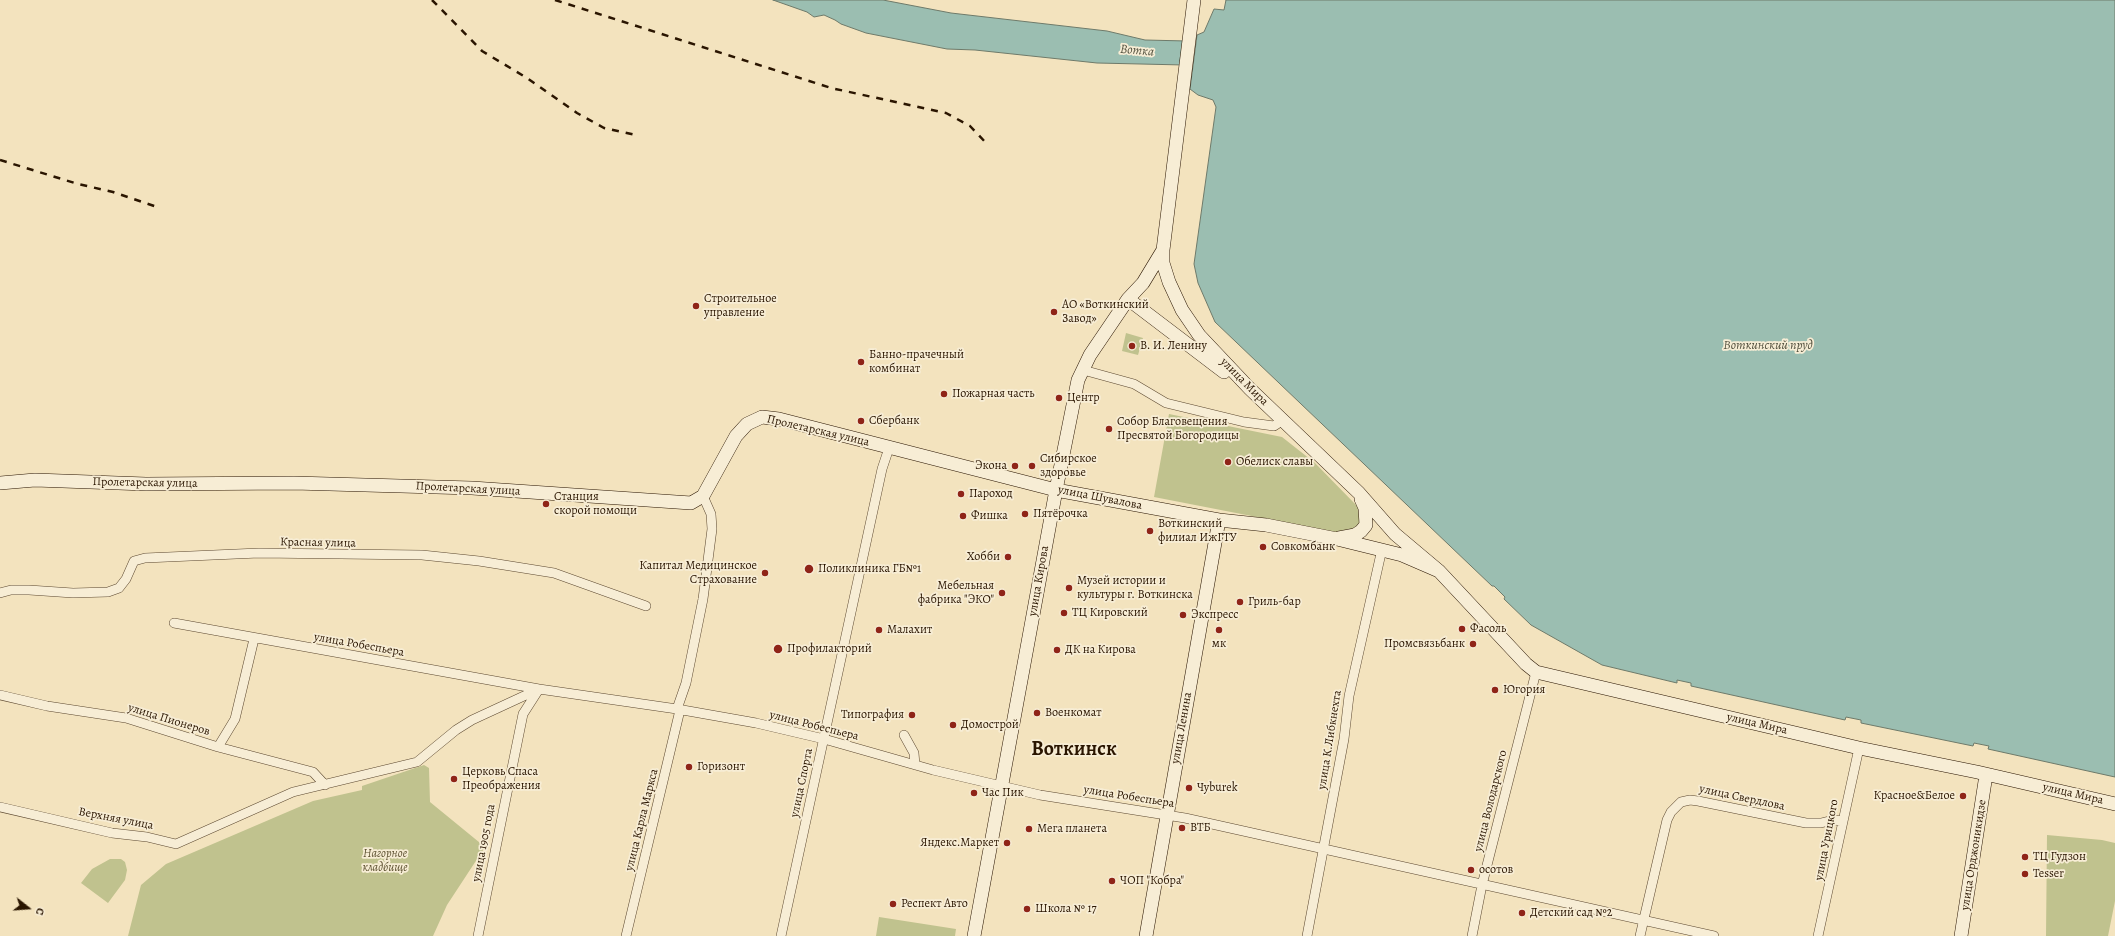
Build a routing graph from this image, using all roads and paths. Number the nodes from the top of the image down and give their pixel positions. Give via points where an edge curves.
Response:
1 (1194, 0) edge
2 (1163, 250) junction
3 (1128, 300) junction
4 (1083, 370) junction
5 (1258, 397) junction
6 (1283, 420) junction
7 (889, 448) junction
8 (0, 483) edge
9 (1056, 490) junction
10 (1359, 493) junction
11 (703, 496) junction
12 (1219, 520) junction
13 (1337, 539) junction
14 (1382, 549) junction
15 (1438, 571) junction
16 (0, 593) edge
17 (646, 606) dead end
18 (174, 623) dead end
19 (254, 639) junction
20 (1536, 672) junction
21 (539, 689) junction
22 (0, 695) edge
23 (679, 710) junction
24 (904, 735) dead end
25 (824, 740) junction
26 (218, 747) junction
27 (1859, 748) junction
28 (915, 765) junction
29 (1986, 774) junction
30 (325, 785) junction
31 (1003, 787) junction
32 (2115, 804) edge
33 (0, 807) edge
34 (1167, 816) junction
35 (1843, 821) junction
36 (1323, 849) junction
37 (1482, 885) junction
38 (1644, 921) junction
39 (478, 936) edge
40 (626, 936) edge
41 (781, 936) edge
42 (974, 936) edge
43 (1146, 936) edge
44 (1307, 936) edge
45 (1472, 936) edge
46 (1640, 936) edge
47 (1714, 936) edge
48 (1818, 936) edge
49 (1961, 936) edge

1 - 2 main road
2 - 3 main road, улица Кирова
2 - 5 main road, улица Мира via 1163,263 1169,282 1190,323
3 - 4 main road, улица Кирова via 1090,355
3 - 5 main road
4 - 6 street via 1134,384 1171,405 1244,422 1274,426
4 - 9 main road, улица Кирова via 1074,397
5 - 6 main road, улица Мира
6 - 10 main road, улица Мира
7 - 9 main road, улица Шувалова
7 - 11 main road, Пролетарская улица via 779,419 762,417 747,424 736,436
7 - 25 street, улица Спорта via 882,469
8 - 11 main road, Пролетарская улица via 35,480 472,488 687,503
9 - 12 main road, улица Шувалова
9 - 31 main road, улица Кирова
10 - 13 main road, улица Мира via 1366,508 1366,525 1355,535
10 - 15 main road, улица Мира via 1395,534
11 - 23 street, улица Карла Маркса via 711,514 712,529 702,606
12 - 13 main road, улица Шувалова
12 - 34 main road, улица Ленина
13 - 14 main road, улица Мира
14 - 15 main road, улица Мира via 1421,562
14 - 36 street, улица К.Либкнехта via 1349,696 1344,739
15 - 20 main road, улица Мира via 1514,653
16 - 17 street, Красная улица via 11,590 108,592 119,588 134,561 145,558 259,553 422,555 554,573
18 - 19 street, улица Робеспьера
19 - 21 street, улица Робеспьера
19 - 26 street via 235,719
20 - 27 main road, улица Мира
20 - 37 street, улица Володарского
21 - 23 street, улица Робеспьера
21 - 30 street via 472,720 417,762
21 - 39 street, улица 1905 года via 523,714
22 - 26 street, улица Пионеров via 48,706 126,718
23 - 25 street, улица Робеспьера
23 - 40 street, улица Карла Маркса
24 - 28 street via 914,753
25 - 28 street, улица Робеспьера
25 - 41 street, улица Спорта
26 - 30 street, улица Пионеров via 313,772
27 - 29 main road, улица Мира
27 - 35 street, улица Урицкого
28 - 31 street, улица Робеспьера
29 - 32 main road, улица Мира
29 - 49 main road, улица Орджоникидзе
30 - 33 street, Верхняя улица via 293,792 224,825 176,844 112,833
31 - 34 street, улица Робеспьера
31 - 42 main road, улица Кирова
34 - 36 street, улица Робеспьера
34 - 43 main road, улица Ленина
35 - 38 street, улица Свердлова via 1806,823 1698,801 1681,802 1671,812 1668,820
35 - 48 street, улица Урицкого
36 - 37 street, улица Робеспьера
36 - 44 street, улица К.Либкнехта
37 - 38 street, улица Робеспьера
37 - 45 street, улица Володарского
38 - 46 street, улица Свердлова
38 - 47 street, улица Робеспьера

